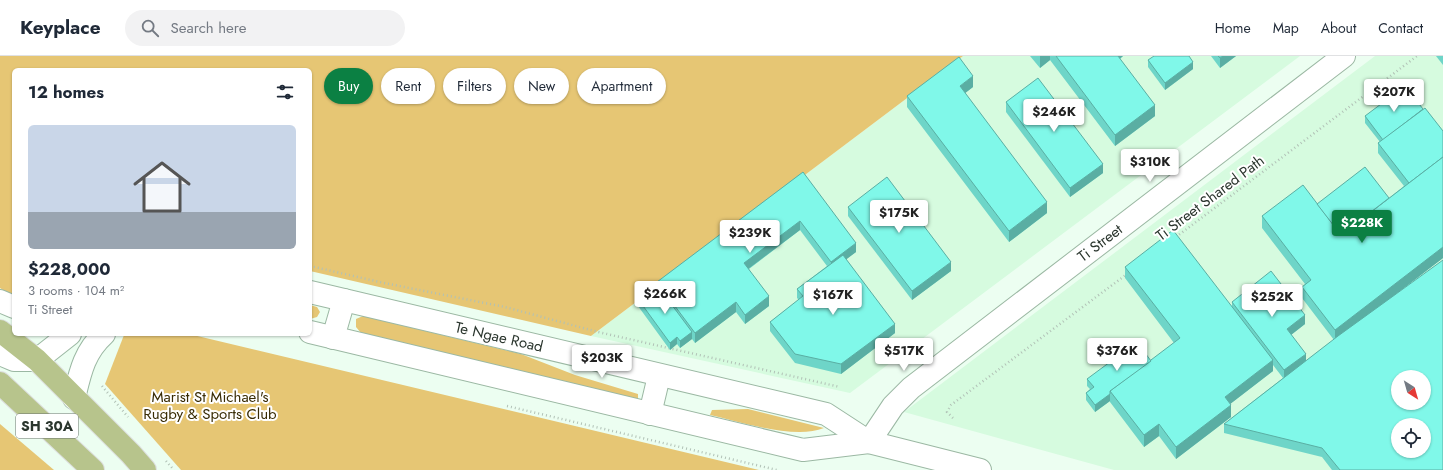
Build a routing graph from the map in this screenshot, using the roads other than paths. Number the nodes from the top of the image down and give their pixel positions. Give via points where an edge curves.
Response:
1 (1344, 56) edge
2 (312, 292) edge
3 (344, 300) junction
4 (0, 301) edge
5 (12, 306) edge
6 (0, 331) edge
7 (312, 333) edge
8 (67, 336) edge
9 (102, 336) edge
10 (333, 338) junction
11 (0, 354) edge
12 (37, 360) junction
13 (659, 376) junction
14 (0, 383) edge
15 (74, 398) junction
16 (650, 414) junction
17 (869, 442) junction
18 (93, 470) edge
19 (145, 470) edge
20 (980, 470) edge

1 - 17 street, Ti Street via 911,388 893,406
2 - 3 street, Te Ngae Road
3 - 10 street
3 - 13 street, Te Ngae Road
4 - 5 street
6 - 12 main road, SH 30A
7 - 10 street, Te Ngae Road
8 - 12 street
9 - 15 street via 89,351
10 - 16 street, Te Ngae Road
11 - 12 street via 14,360
12 - 15 main road, SH 30A
13 - 16 street
13 - 17 street, Te Ngae Road via 826,414
14 - 18 main road, SH 30A
15 - 19 main road, SH 30A
16 - 17 street, Te Ngae Road via 802,450
17 - 20 street, Te Ngae Road

